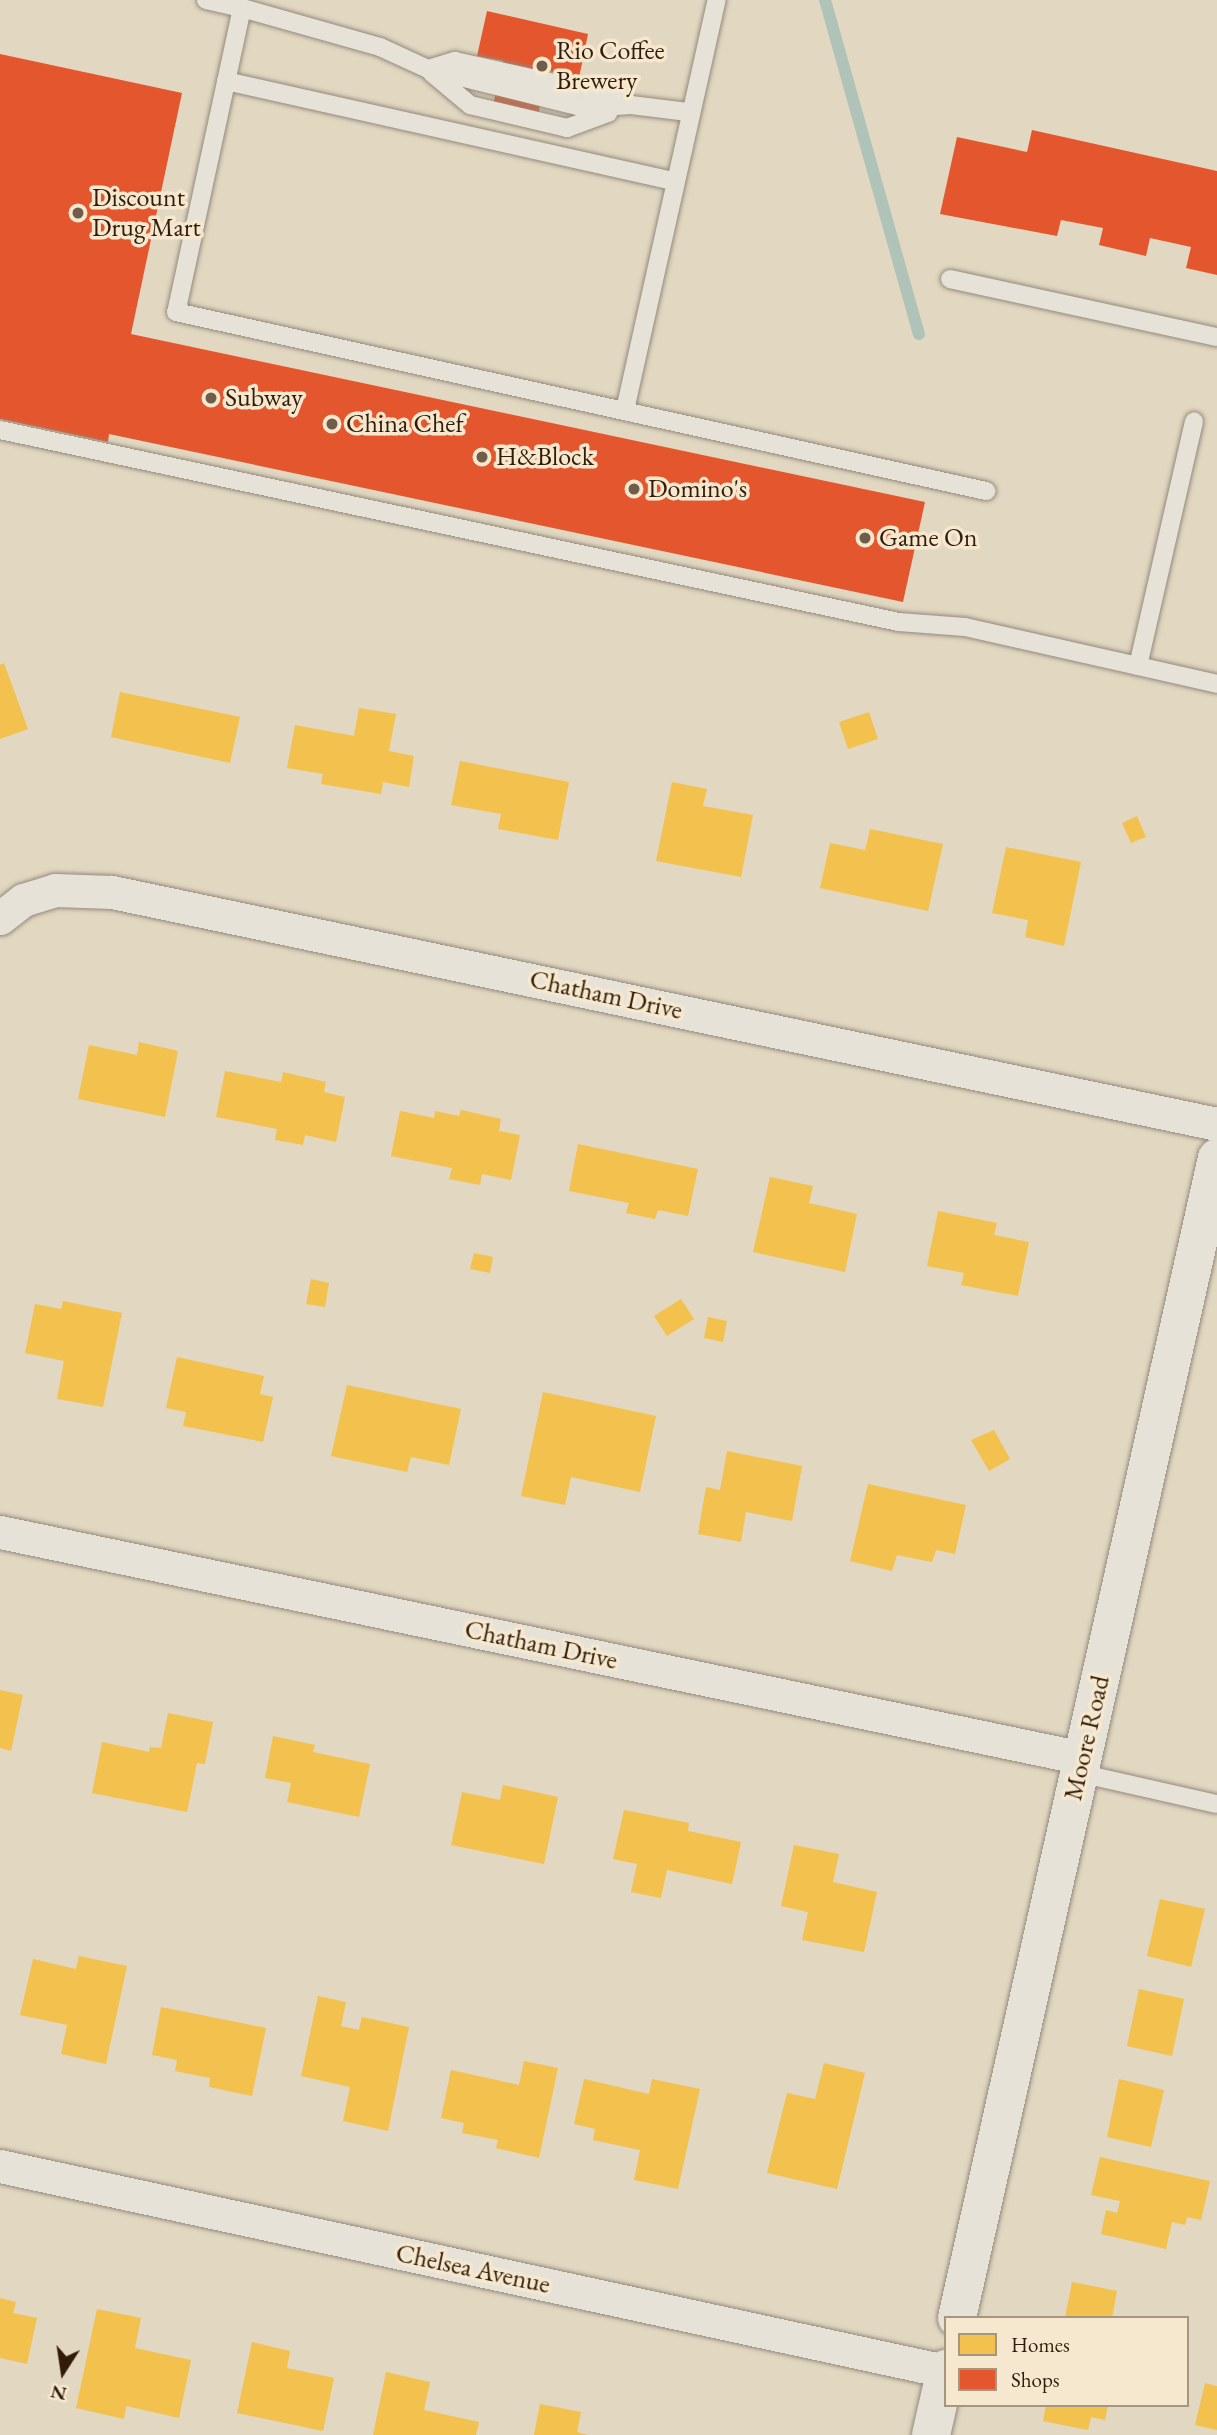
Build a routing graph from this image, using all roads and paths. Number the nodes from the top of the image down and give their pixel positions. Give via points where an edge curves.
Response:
1 (206, 0) edge
2 (717, 0) edge
3 (242, 8) junction
4 (226, 81) junction
5 (688, 112) junction
6 (673, 181) junction
7 (950, 279) dead end
8 (1217, 337) edge
9 (625, 410) junction
10 (1194, 421) dead end
11 (0, 430) edge
12 (986, 491) dead end
13 (1138, 666) junction
14 (1217, 684) edge
15 (0, 918) edge
16 (1217, 1124) edge
17 (1217, 1158) edge
18 (0, 1532) edge
19 (1081, 1766) junction
20 (1217, 1804) edge
21 (0, 2166) edge
22 (957, 2316) edge
23 (944, 2370) edge
24 (944, 2379) edge
25 (931, 2435) edge

1 - 3 lane
2 - 5 lane
3 - 4 lane
3 - 5 lane via 380,47 428,69 586,108 631,105
4 - 6 lane
4 - 9 lane via 176,312
5 - 6 lane
6 - 9 lane
7 - 8 lane
9 - 12 lane
10 - 13 lane
11 - 13 lane via 898,622 965,627
13 - 14 lane
15 - 16 street, Chatham Drive via 23,900 55,890 112,892
17 - 19 street, Moore Road
18 - 19 street, Chatham Drive
19 - 20 lane
19 - 22 street, Moore Road
21 - 23 street, Chelsea Avenue
24 - 25 street

